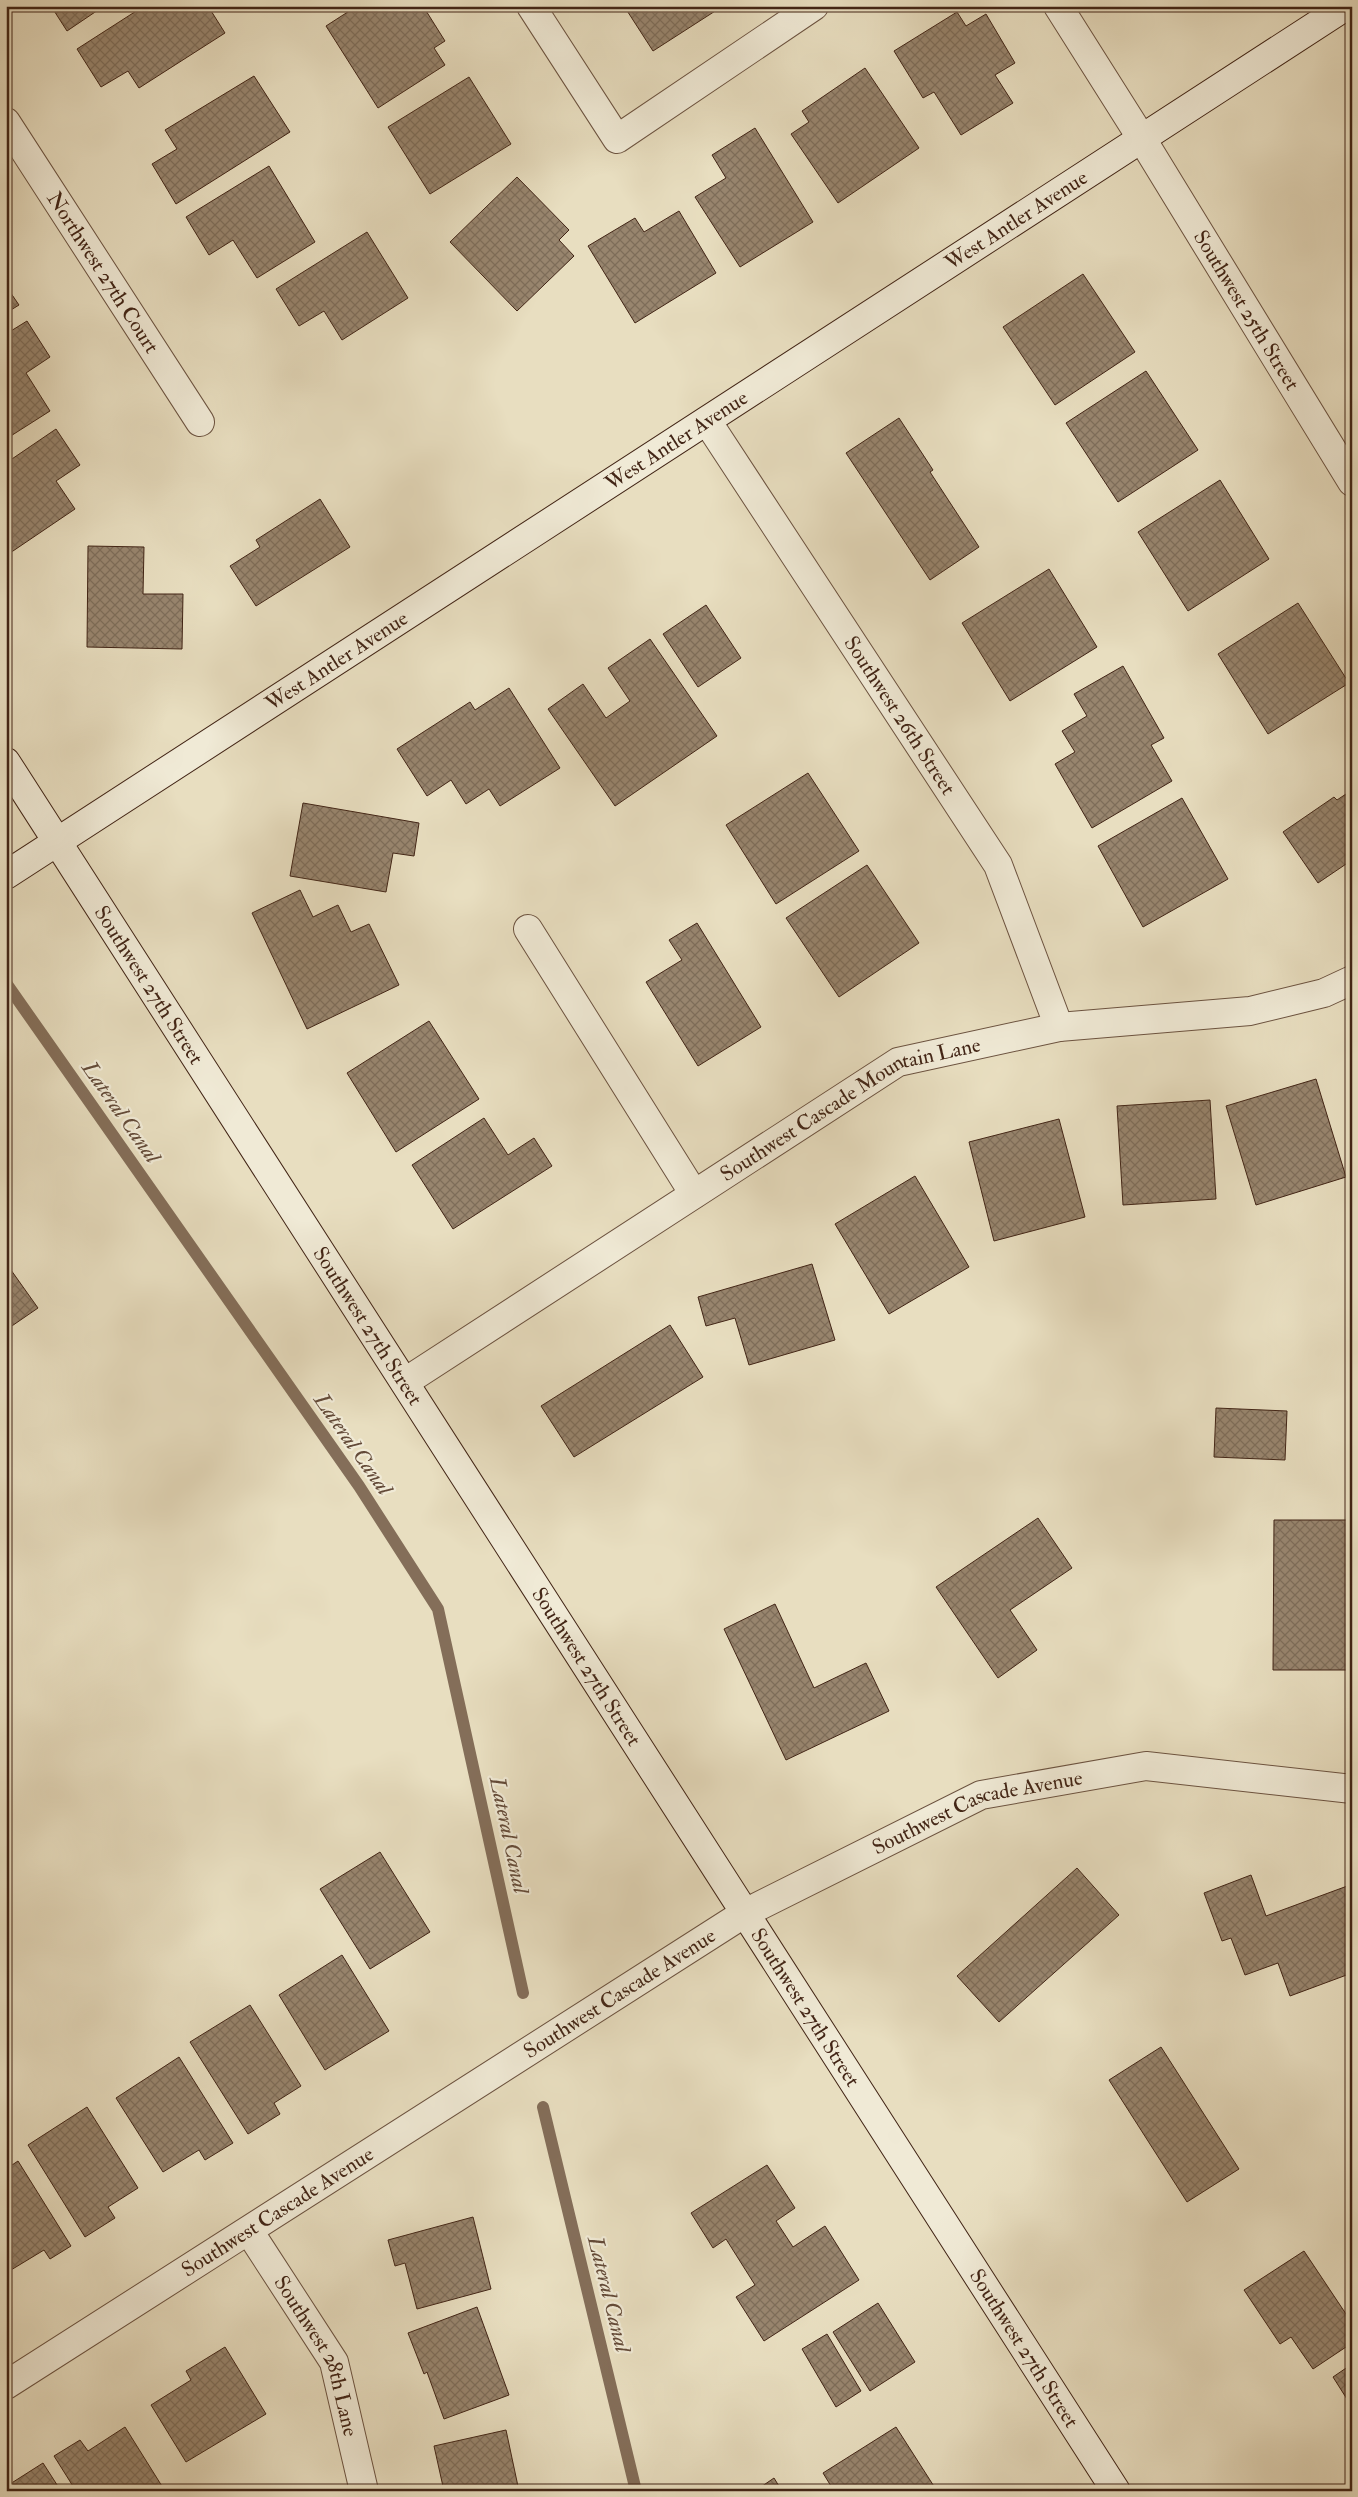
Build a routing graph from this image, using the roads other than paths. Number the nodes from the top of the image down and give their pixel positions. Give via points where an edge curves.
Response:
1 (532, 6) edge
2 (814, 6) edge
3 (1058, 6) edge
4 (1346, 6) edge
5 (6, 122) edge
6 (1142, 139) junction
7 (707, 421) junction
8 (200, 422) dead end
9 (1352, 482) edge
10 (6, 762) edge
11 (58, 841) junction
12 (6, 875) edge
13 (528, 929) dead end
14 (1352, 980) edge
15 (1059, 1027) junction
16 (694, 1194) junction
17 (405, 1382) junction
18 (1352, 1789) edge
19 (745, 1913) junction
20 (249, 2231) junction
21 (6, 2385) edge
22 (364, 2491) edge
23 (1116, 2491) edge

1 - 2 street via 617,139
3 - 6 street, Southwest 25th Street
4 - 6 street, West Antler Avenue
5 - 8 street, Northwest 27th Court
6 - 7 street, West Antler Avenue
6 - 9 street, Southwest 25th Street
7 - 11 street, West Antler Avenue
7 - 15 street, Southwest 26th Street via 998,865
10 - 11 street, Southwest 27th Street
11 - 12 street, West Antler Avenue
11 - 17 street, Southwest 27th Street
13 - 16 street
14 - 15 street, Southwest Cascade Mountain Lane via 1324,993 1250,1011
15 - 16 street, Southwest Cascade Mountain Lane via 898,1062
16 - 17 street, Southwest Cascade Mountain Lane
17 - 19 street, Southwest 27th Street
18 - 19 street, Southwest Cascade Avenue via 1146,1766 981,1795
19 - 20 street, Southwest Cascade Avenue
19 - 23 street, Southwest 27th Street
20 - 21 street, Southwest Cascade Avenue
20 - 22 street, Southwest 28th Lane via 334,2362

